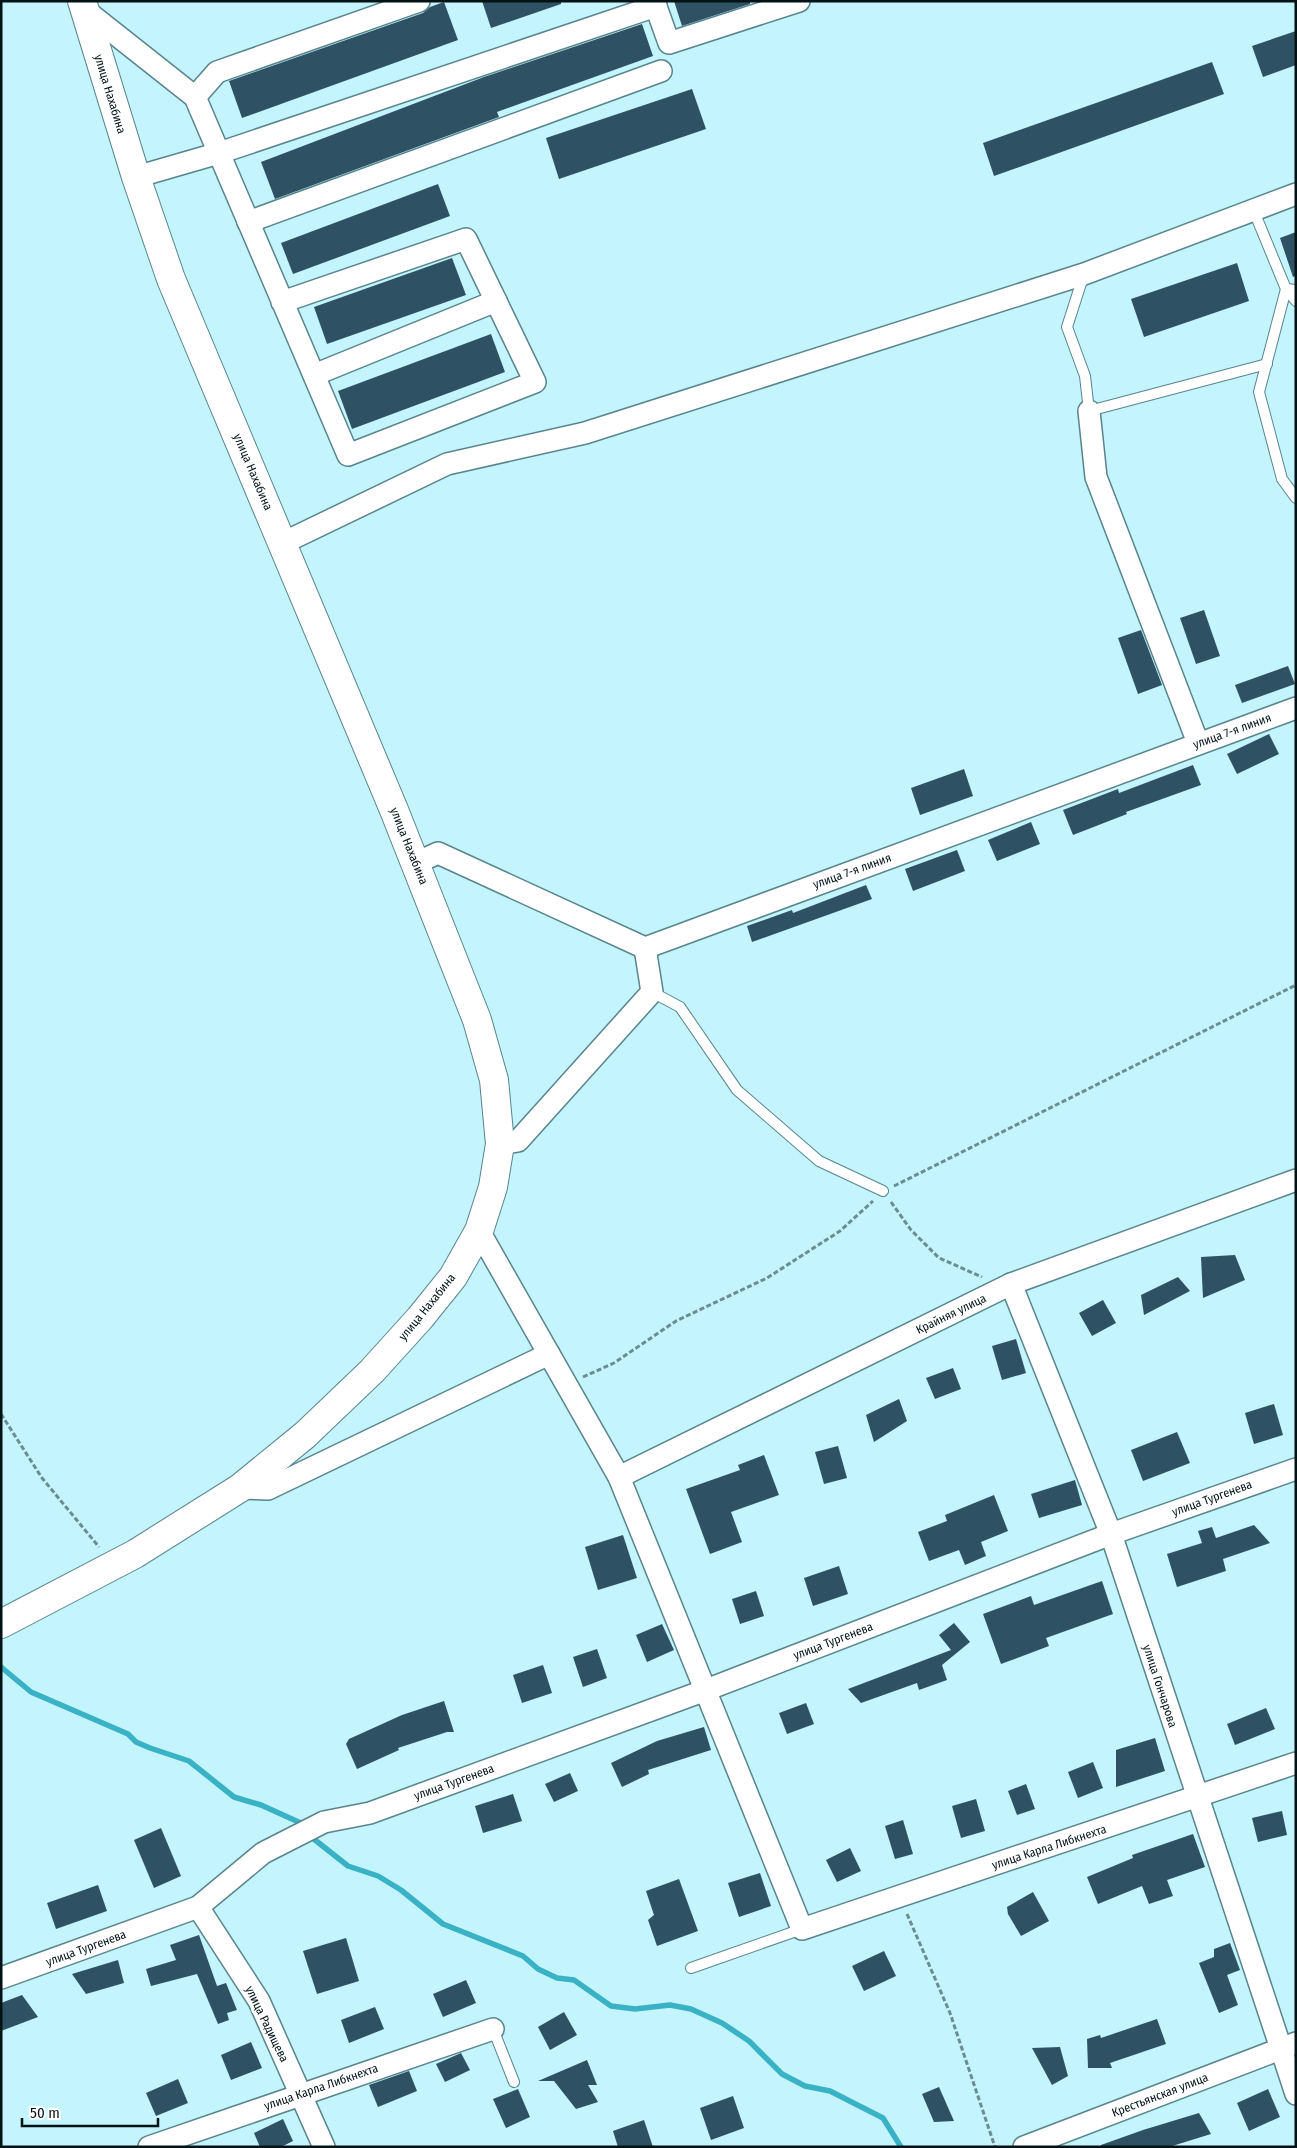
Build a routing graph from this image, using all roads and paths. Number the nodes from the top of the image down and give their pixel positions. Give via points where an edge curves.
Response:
1 (419, 1) edge
2 (799, 1) edge
3 (655, 4) edge
4 (83, 6) edge
5 (662, 71) dead end
6 (195, 97) junction
7 (219, 153) junction
8 (136, 177) junction
9 (1296, 194) edge
10 (1252, 208) junction
11 (248, 222) junction
12 (1084, 274) junction
13 (1292, 288) edge
14 (496, 301) junction
15 (1296, 301) edge
16 (282, 302) junction
17 (1267, 364) junction
18 (314, 375) junction
19 (1089, 411) junction
20 (1296, 498) edge
21 (283, 543) junction
22 (1296, 708) edge
23 (1198, 743) junction
24 (416, 863) junction
25 (644, 948) junction
26 (1296, 985) edge
27 (652, 992) junction
28 (500, 1144) junction
29 (1296, 1180) edge
30 (883, 1191) junction
31 (479, 1231) junction
32 (1011, 1284) junction
33 (549, 1354) junction
34 (566, 1385) junction
35 (1, 1414) edge
36 (1296, 1468) edge
37 (619, 1477) junction
38 (240, 1488) junction
39 (1110, 1534) junction
40 (112, 1567) junction
41 (1, 1624) edge
42 (706, 1690) junction
43 (1296, 1763) edge
44 (1197, 1798) junction
45 (899, 1897) junction
46 (198, 1907) junction
47 (802, 1929) junction
48 (691, 1968) dead end
49 (1, 1978) edge
50 (493, 2029) joint
51 (1288, 2046) edge
52 (514, 2082) dead end
53 (300, 2094) junction
54 (1296, 2094) edge
55 (149, 2147) edge
56 (324, 2147) edge
57 (996, 2147) edge
58 (1024, 2147) edge

1 - 6 street via 217,72
2 - 3 street via 669,43
3 - 7 street
4 - 6 street
4 - 8 main road, улица Нахабина
5 - 11 street
6 - 7 street
7 - 8 street
7 - 11 street
8 - 21 main road, улица Нахабина via 171,279
9 - 10 street
10 - 12 street
10 - 13 lane
11 - 16 street
12 - 19 lane via 1067,326 1085,376
12 - 21 street via 585,433 447,464
13 - 15 lane
13 - 17 lane
14 - 16 street via 466,239
14 - 18 street
14 - 18 street via 535,382 348,455
16 - 18 street
17 - 19 lane
17 - 20 lane via 1259,392 1282,479
19 - 23 street via 1096,477
21 - 24 main road, улица Нахабина
22 - 23 street, улица 7-я линия
23 - 25 street, улица 7-я линия
24 - 25 street via 438,853
24 - 28 main road, улица Нахабина via 477,1020 494,1080
25 - 27 street
26 - 30 path
27 - 28 street via 518,1141
27 - 30 lane via 680,1007 737,1090 819,1161
28 - 31 main road, улица Нахабина via 493,1187
29 - 32 street, Крайняя улица
30 - 32 path via 911,1230 939,1258 992,1282
30 - 34 path via 840,1231 767,1278 676,1321 614,1363
31 - 33 street
31 - 38 main road, улица Нахабина via 453,1277 372,1371 305,1436
32 - 37 street, Крайняя улица
32 - 39 street, улица Гончарова
33 - 34 street
33 - 38 street via 268,1489
34 - 37 street
35 - 40 path via 42,1478 89,1532
36 - 39 street, улица Тургенева
37 - 42 street
38 - 40 main road, улица Нахабина
39 - 42 street, улица Тургенева
39 - 44 street, улица Гончарова
40 - 41 main road, улица Нахабина
42 - 46 street, улица Тургенева via 370,1813 324,1822 263,1853
42 - 47 street
43 - 44 street, улица Карла Либкнехта
44 - 45 street, улица Карла Либкнехта
44 - 51 street, улица Гончарова
45 - 47 street, улица Карла Либкнехта
45 - 57 path via 950,2013
46 - 49 street, улица Тургенева
46 - 53 street, улица Радищева via 259,2001
47 - 48 lane
50 - 52 lane
50 - 53 street, улица Карла Либкнехта
51 - 54 street, улица Гончарова
51 - 58 street, Крестьянская улица
53 - 55 street, улица Карла Либкнехта
53 - 56 street, улица Радищева

